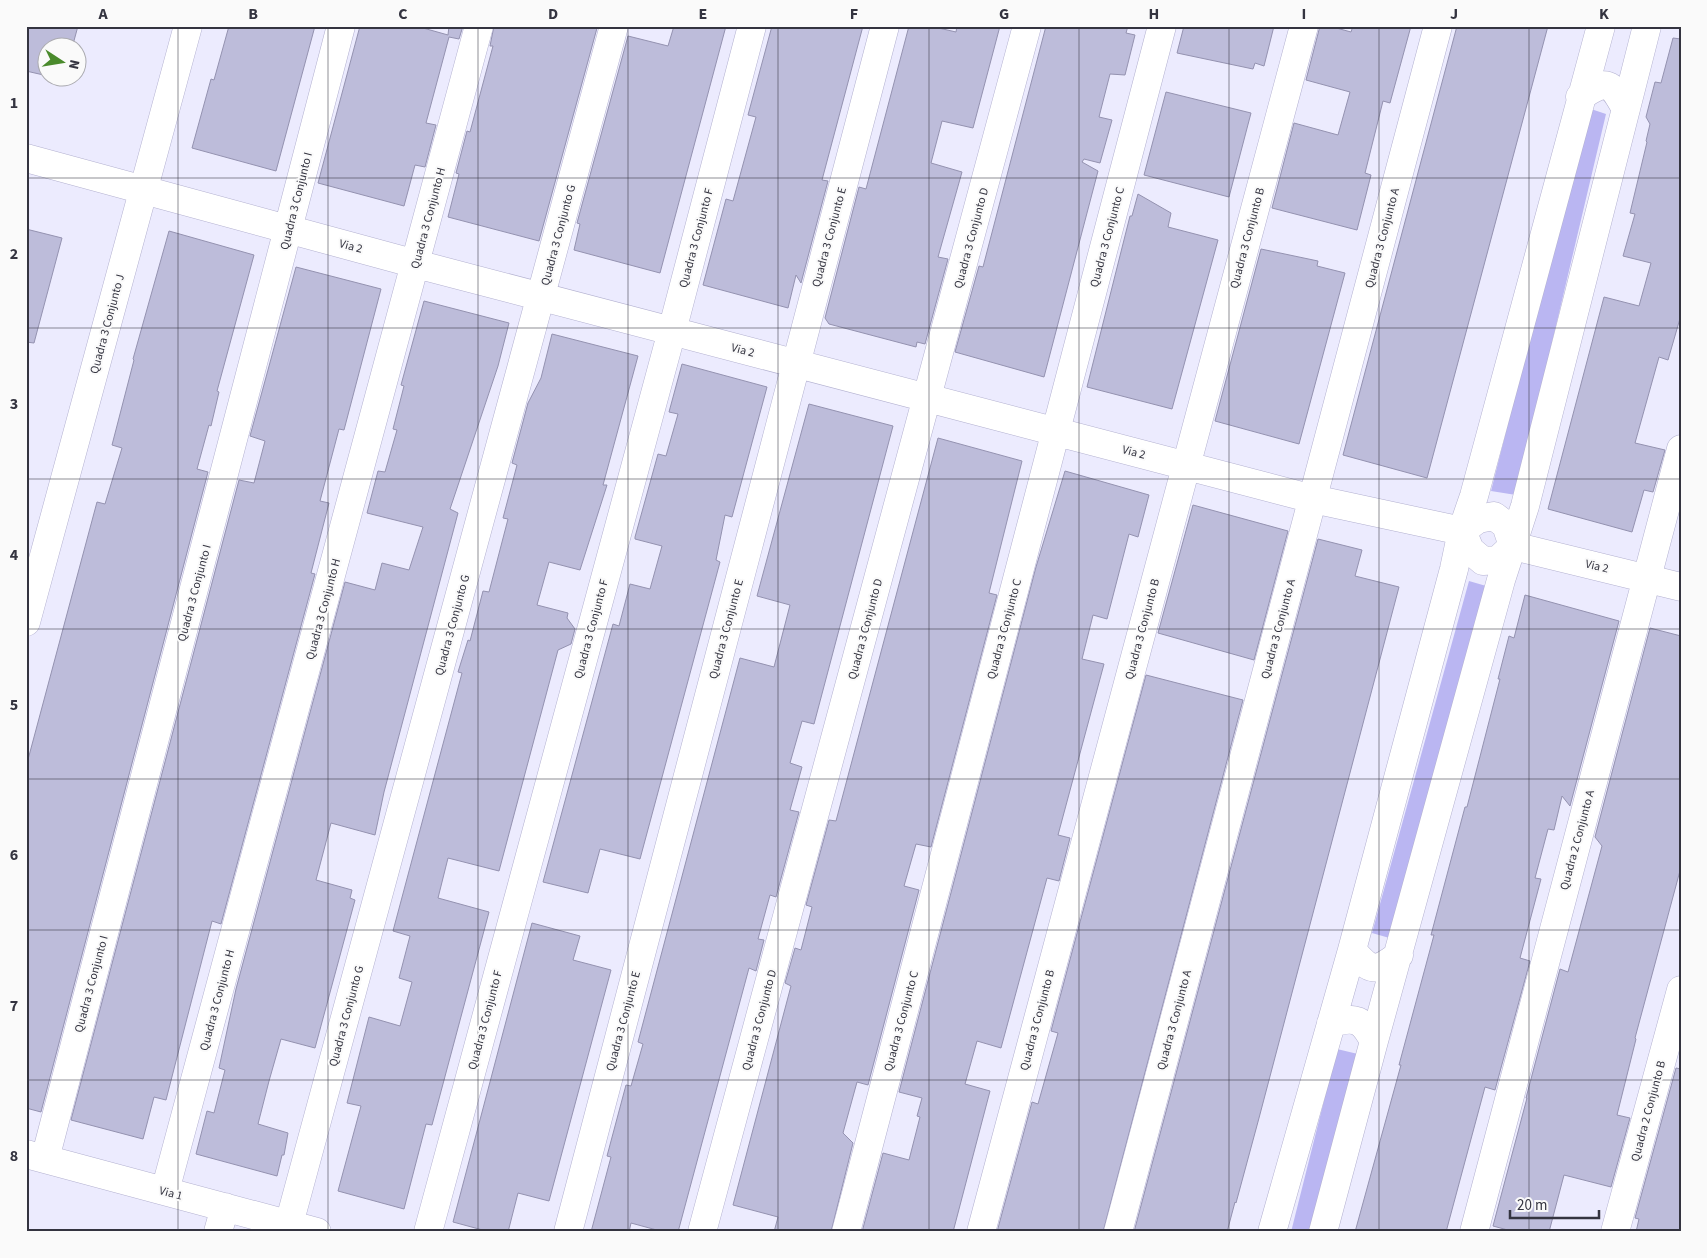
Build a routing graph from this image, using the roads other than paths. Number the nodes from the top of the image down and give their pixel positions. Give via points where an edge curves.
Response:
1 (188, 26) edge
2 (341, 26) edge
3 (479, 26) edge
4 (614, 26) edge
5 (752, 26) edge
6 (885, 26) edge
7 (1027, 26) edge
8 (1162, 26) edge
9 (1304, 26) edge
10 (1438, 26) edge
11 (1601, 26) edge
12 (1647, 26) edge
13 (1580, 97) junction
14 (1626, 109) junction
15 (26, 158) edge
16 (144, 190) junction
17 (289, 229) junction
18 (416, 264) junction
19 (541, 297) junction
20 (672, 331) junction
21 (796, 364) junction
22 (928, 398) junction
23 (1056, 432) junction
24 (1681, 449) edge
25 (1186, 465) junction
26 (1313, 499) junction
27 (1462, 531) junction
28 (1513, 546) junction
29 (1646, 578) junction
30 (1681, 587) edge
31 (26, 622) edge
32 (1352, 950) junction
33 (1399, 955) junction
34 (1681, 990) edge
35 (1331, 1023) junction
36 (1374, 1041) junction
37 (36, 1156) edge
38 (165, 1191) junction
39 (221, 1220) edge
40 (289, 1224) junction
41 (317, 1232) edge
42 (428, 1232) edge
43 (568, 1232) edge
44 (702, 1232) edge
45 (846, 1232) edge
46 (981, 1232) edge
47 (1118, 1232) edge
48 (1272, 1232) edge
49 (1323, 1232) edge
50 (1474, 1232) edge
51 (1615, 1232) edge

1 - 16 street, Quadra 3 Conjunto J
2 - 17 street, Quadra 3 Conjunto I
3 - 18 street, Quadra 3 Conjunto H
4 - 19 street, Quadra 3 Conjunto G
5 - 20 street, Quadra 3 Conjunto F
6 - 21 street, Quadra 3 Conjunto E
7 - 22 street, Quadra 3 Conjunto D
8 - 23 street, Quadra 3 Conjunto C
9 - 25 street, Quadra 3 Conjunto B
10 - 26 street, Quadra 3 Conjunto A
11 - 13 street
12 - 14 street
13 - 14 street via 1595,87 1607,85 1616,90
13 - 27 street
14 - 28 street
15 - 16 street, Via 2
16 - 17 street, Via 2
16 - 31 street, Quadra 3 Conjunto J
17 - 18 street, Via 2
17 - 37 street, Quadra 3 Conjunto I
18 - 19 street, Via 2
18 - 38 street, Quadra 3 Conjunto H
19 - 20 street, Via 2
19 - 40 street, Quadra 3 Conjunto G
20 - 21 street, Via 2
20 - 42 street, Quadra 3 Conjunto F
21 - 22 street, Via 2
21 - 43 street, Quadra 3 Conjunto E
22 - 23 street, Via 2
22 - 44 street, Quadra 3 Conjunto D
23 - 25 street, Via 2
23 - 45 street, Quadra 3 Conjunto C
24 - 29 street, Quadra 2 Conjunto A
25 - 26 street, Via 2
25 - 46 street, Quadra 3 Conjunto B
26 - 27 street, Via 2
26 - 47 street, Quadra 3 Conjunto A
27 - 28 street via 1478,519 1494,516 1506,525
27 - 32 street via 1452,579
28 - 29 street, Via 2
28 - 33 street
29 - 30 street, Via 2
29 - 50 street, Quadra 2 Conjunto A
32 - 33 street via 1363,963 1372,967 1382,967
32 - 35 street
33 - 36 street
34 - 51 street, Quadra 2 Conjunto B
35 - 36 street via 1345,1019 1358,1021 1366,1026
35 - 48 street
36 - 49 street
37 - 38 street, Via 1
38 - 39 street, Via 1
39 - 40 street, Via 1
40 - 41 street, Via 1

